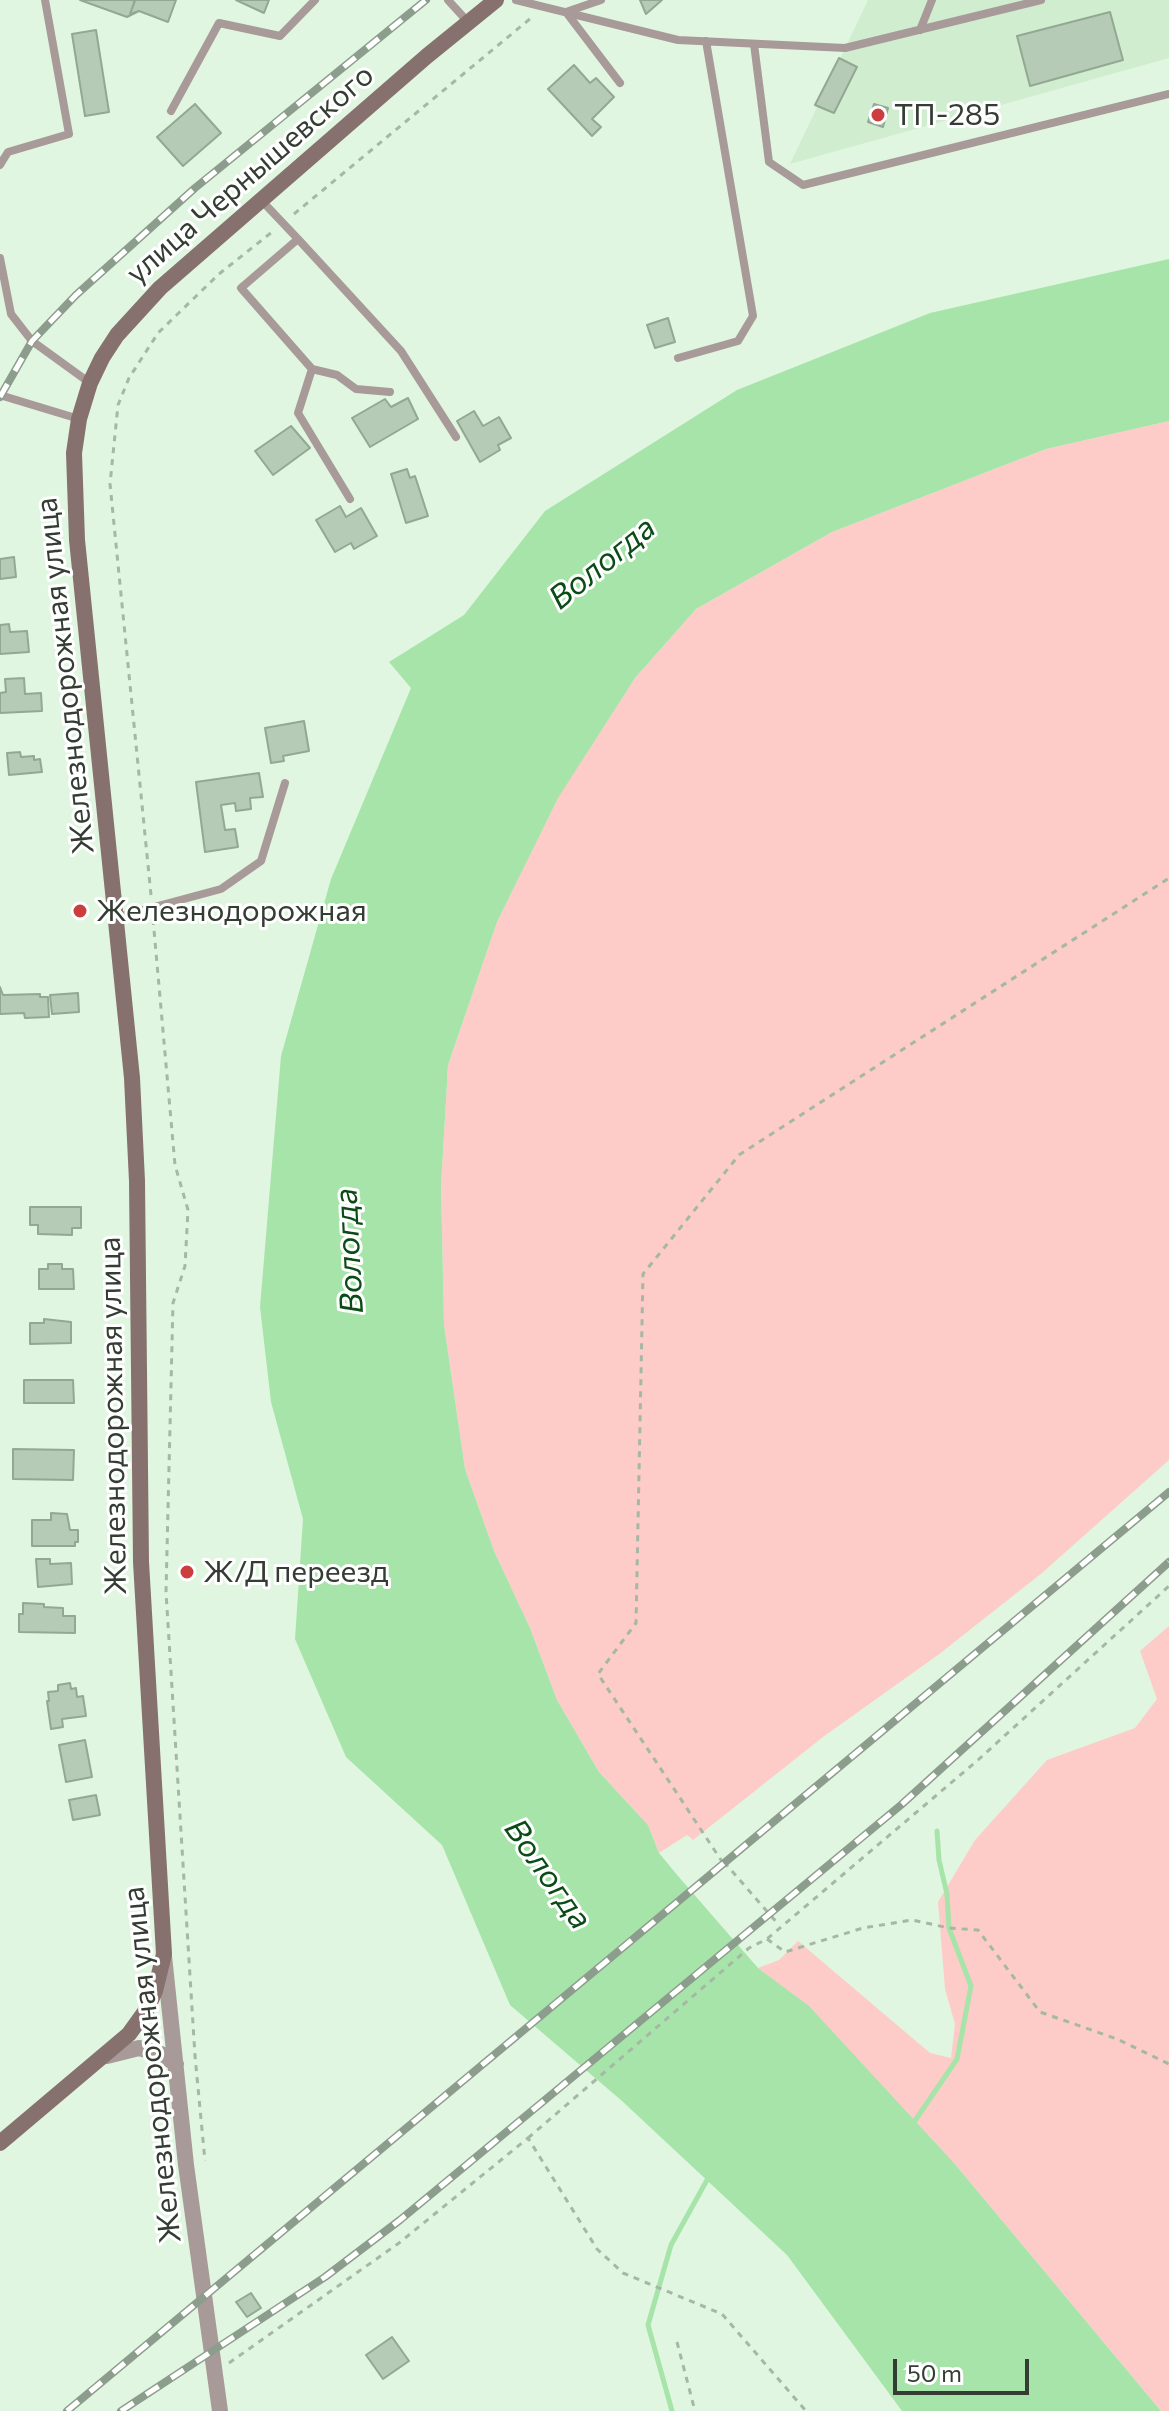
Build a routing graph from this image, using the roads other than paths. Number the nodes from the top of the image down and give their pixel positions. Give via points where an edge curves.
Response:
1 (45, 0) edge
2 (315, 0) edge
3 (448, 0) edge
4 (496, 0) edge
5 (516, 0) edge
6 (601, 0) edge
7 (932, 0) edge
8 (1041, 0) edge
9 (566, 12) junction
10 (468, 22) junction
11 (920, 30) junction
12 (706, 41) junction
13 (754, 44) junction
14 (620, 83) dead end
15 (1169, 94) edge
16 (171, 111) dead end
17 (0, 165) edge
18 (261, 200) junction
19 (298, 239) junction
20 (0, 258) edge
21 (678, 358) dead end
22 (312, 369) junction
23 (90, 383) junction
24 (390, 392) dead end
25 (0, 395) edge
26 (79, 419) junction
27 (456, 437) dead end
28 (350, 499) dead end
29 (285, 783) dead end
30 (117, 917) junction
31 (164, 1954) junction
32 (107, 2056) junction
33 (176, 2064) junction
34 (0, 2143) edge
35 (220, 2411) edge

1 - 17 lane via 69,134 8,152
2 - 16 lane via 280,36 219,23
3 - 10 lane
4 - 10 main road, улица Чернышевского
5 - 9 lane
6 - 9 lane
7 - 11 lane
8 - 11 lane
9 - 12 lane via 678,40
9 - 14 lane
10 - 18 main road, улица Чернышевского
11 - 13 lane via 845,48
12 - 13 lane
12 - 21 lane via 753,316 738,341
13 - 15 lane via 769,162 803,185
18 - 19 lane
18 - 23 main road, улица Чернышевского via 136,312
19 - 22 lane via 241,288
19 - 27 lane via 401,351
20 - 23 lane via 11,314 32,341
22 - 24 lane via 337,375 356,389
22 - 28 lane via 298,413
23 - 26 main road, улица Чернышевского
25 - 26 lane
26 - 30 main road, Железнодорожная улица via 74,453 77,540
29 - 30 lane via 261,861 221,889
30 - 31 main road, Железнодорожная улица via 137,1181 141,1573
31 - 32 main road via 147,2009
31 - 33 street, Железнодорожная улица
32 - 33 street via 139,2048
32 - 34 main road
33 - 35 street, Железнодорожная улица

